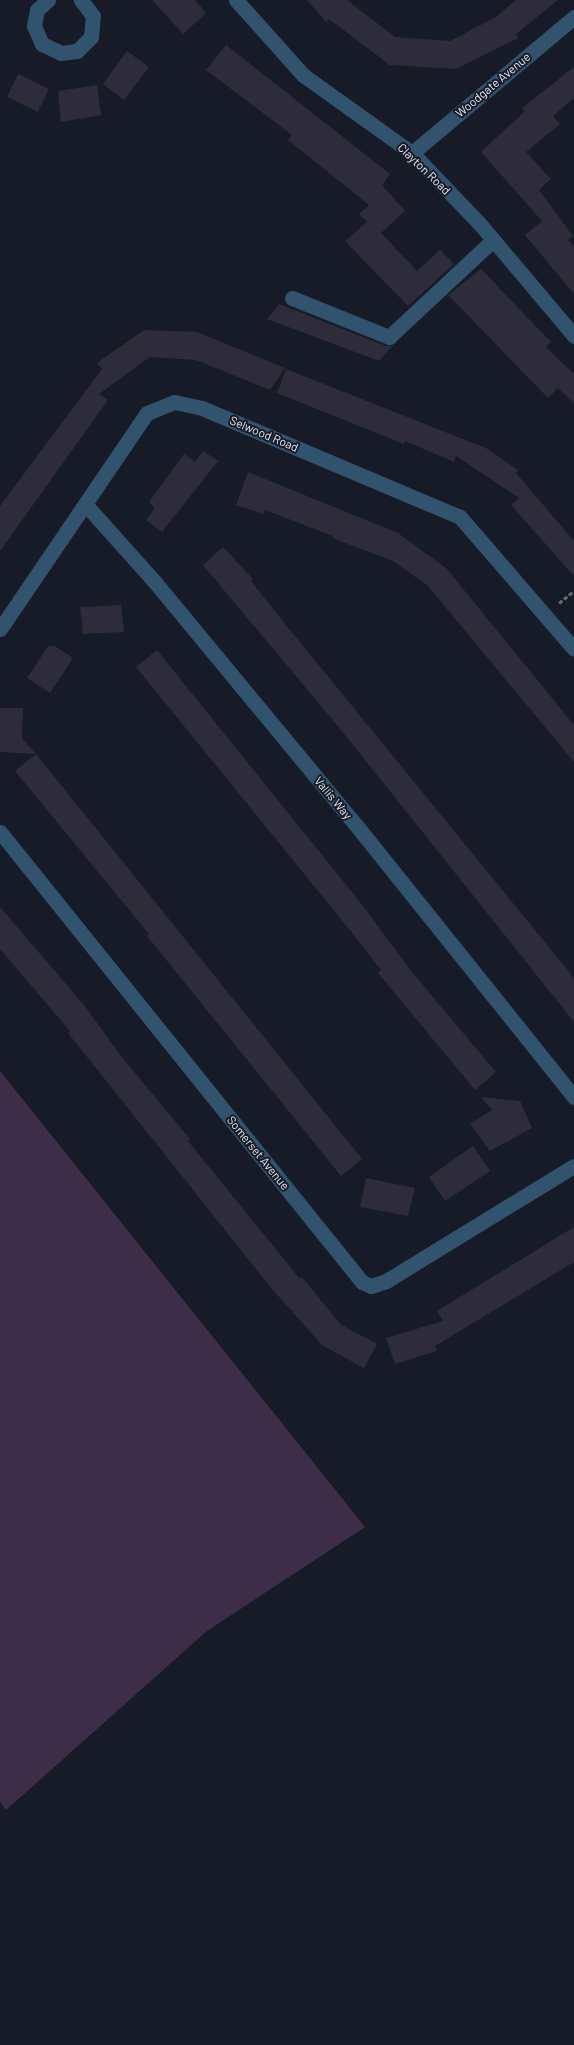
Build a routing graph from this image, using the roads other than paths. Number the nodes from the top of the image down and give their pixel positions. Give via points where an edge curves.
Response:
1 (48, 0) edge
2 (83, 0) edge
3 (236, 0) edge
4 (574, 17) edge
5 (412, 153) junction
6 (493, 240) junction
7 (292, 298) dead end
8 (574, 336) edge
9 (86, 505) junction
10 (0, 629) edge
11 (574, 648) edge
12 (0, 832) edge
13 (574, 1097) edge
14 (574, 1166) edge

1 - 2 street via 37,10 34,26 42,44 60,53 77,50 91,37 94,16
3 - 5 street, Clayton Road via 304,74
4 - 5 street, Woodgate Avenue
5 - 6 street, Clayton Road
6 - 7 street via 389,337
6 - 8 street, Clayton Road
9 - 10 street, Selwood Road
9 - 11 street, Selwood Road via 147,413 174,402 202,408 460,517
9 - 13 street, Vallis Way via 154,581 343,810
12 - 14 street, Somerset Avenue via 362,1282 371,1286 386,1281

